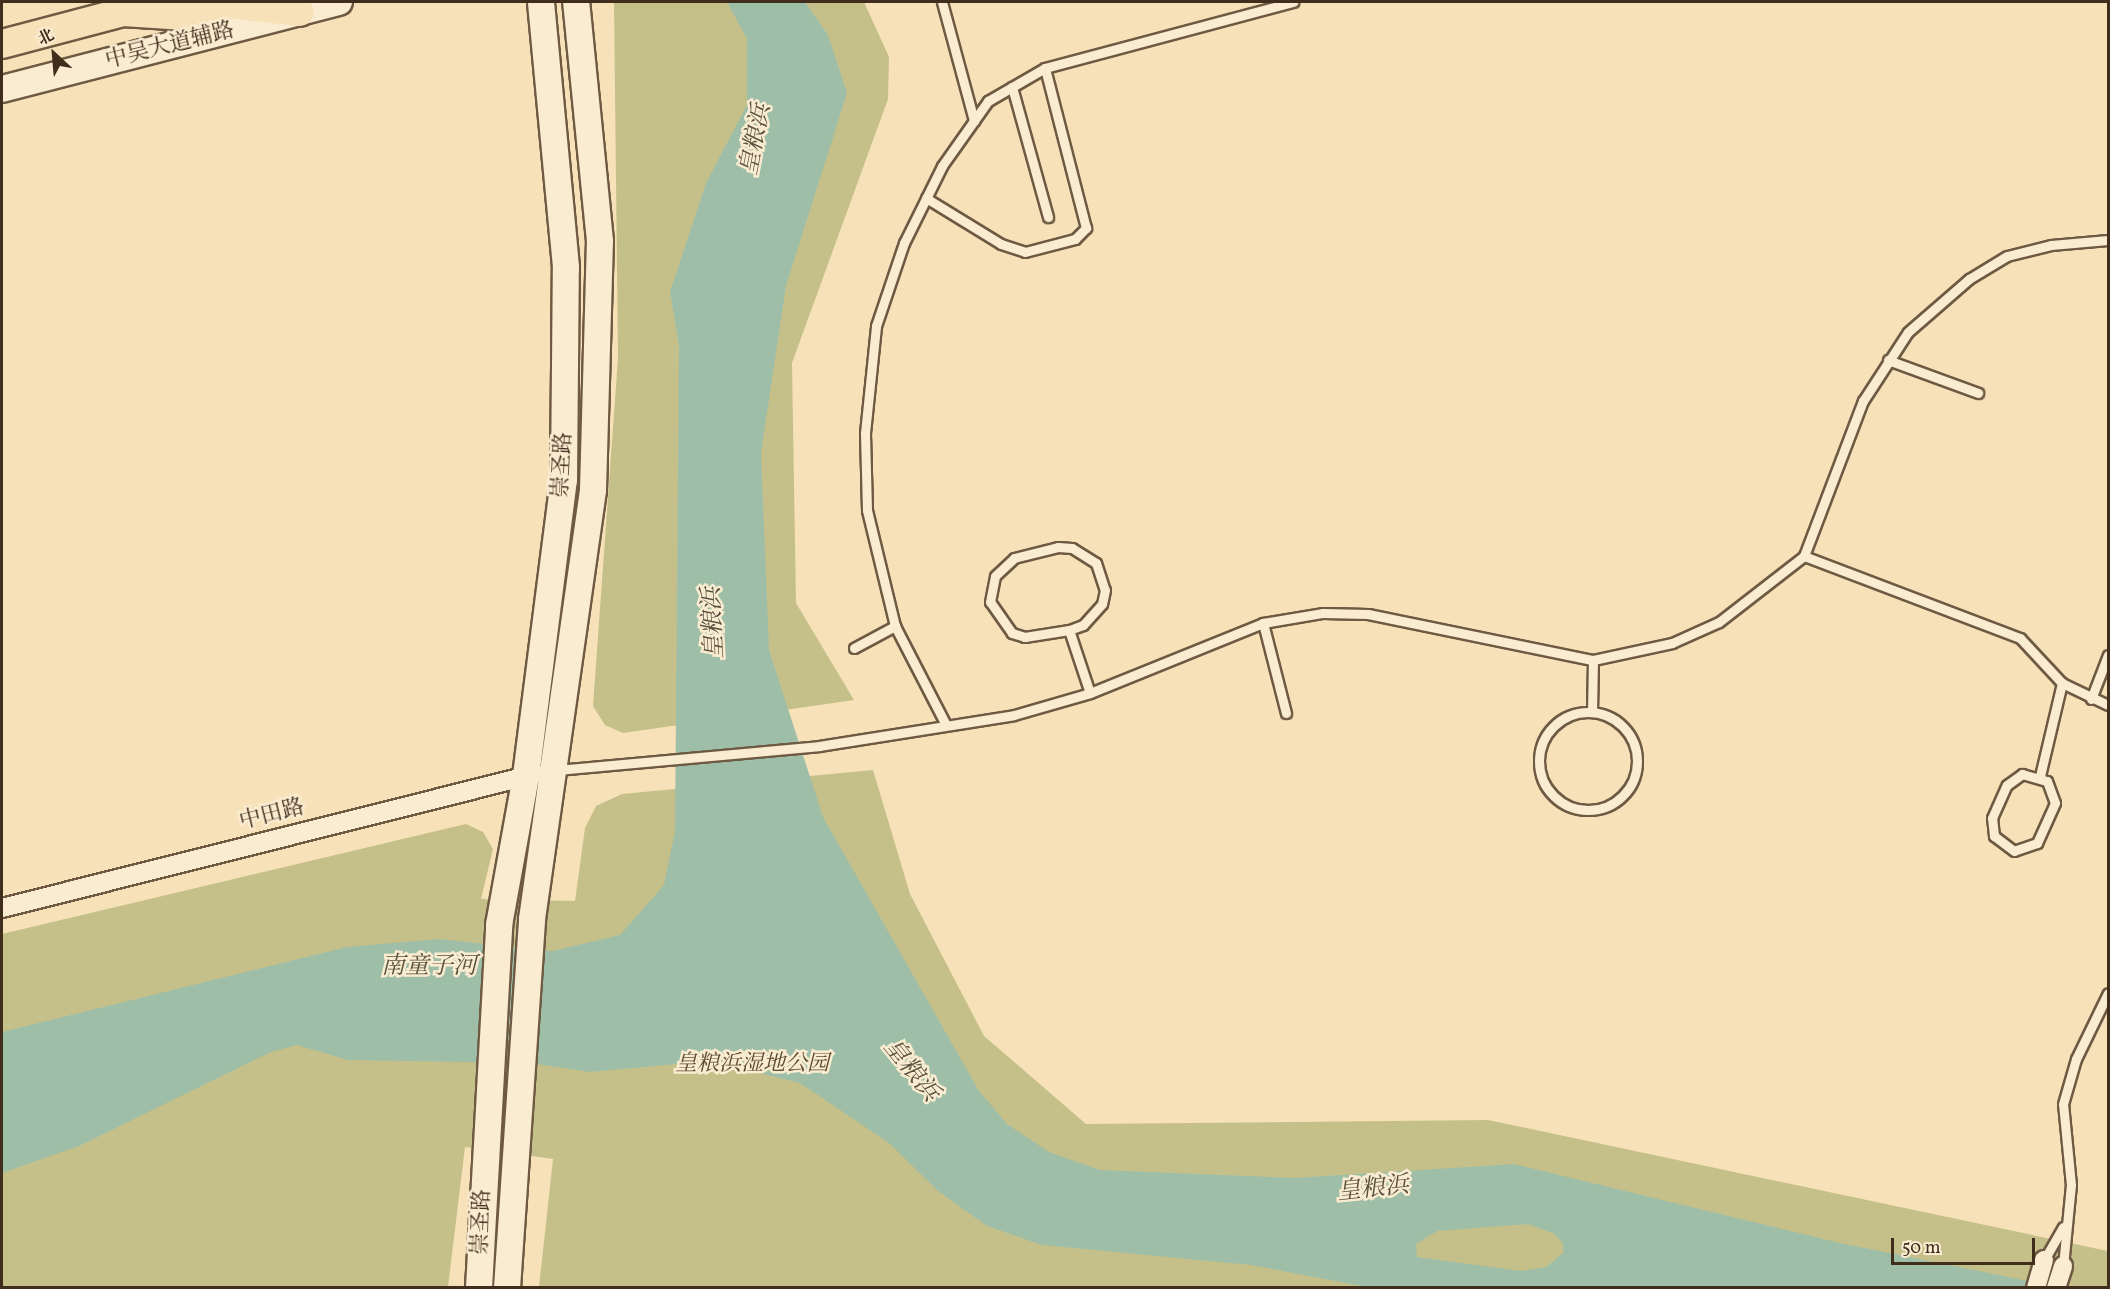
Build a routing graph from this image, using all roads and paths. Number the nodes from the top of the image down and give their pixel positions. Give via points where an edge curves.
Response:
1 (161, 2) edge
2 (339, 2) edge
3 (541, 2) edge
4 (576, 2) edge
5 (942, 2) edge
6 (1293, 2) edge
7 (1278, 3) edge
8 (123, 12) junction
9 (300, 12) junction
10 (2, 44) edge
11 (1045, 68) junction
12 (1012, 87) junction
13 (2, 88) edge
14 (974, 121) junction
15 (926, 198) junction
16 (1048, 216) dead end
17 (2109, 240) edge
18 (1888, 360) junction
19 (1978, 393) dead end
20 (1804, 556) junction
21 (1263, 623) junction
22 (895, 626) junction
23 (1069, 630) junction
24 (854, 648) dead end
25 (2109, 655) edge
26 (1593, 660) junction
27 (2062, 683) junction
28 (1090, 693) junction
29 (2091, 699) junction
30 (2109, 705) edge
31 (1592, 712) junction
32 (1286, 713) dead end
33 (945, 723) junction
34 (555, 770) junction
35 (526, 776) junction
36 (2040, 776) junction
37 (2, 908) edge
38 (2109, 993) edge
39 (2065, 1225) junction
40 (2044, 1260) joint
41 (2062, 1266) joint
42 (480, 1287) edge
43 (507, 1287) edge
44 (2036, 1287) edge
45 (2056, 1287) edge

1 - 8 main road
2 - 9 main road, 中吴大道辅路
3 - 35 main road, 崇圣路 via 566,267 564,480
4 - 34 main road, 崇圣路 via 600,241 593,490
5 - 14 lane
6 - 7 lane
7 - 11 lane
8 - 9 main road via 185,16 227,4
8 - 10 main road
9 - 13 main road, 中吴大道辅路
11 - 12 lane
11 - 15 lane via 1086,228 1075,239 1025,252 1001,244
12 - 14 lane via 988,101
12 - 16 lane
14 - 15 lane
15 - 22 lane via 876,326 865,433 867,510
17 - 18 lane via 2050,245 2007,256 1969,279 1908,332
18 - 19 lane
18 - 20 lane via 1863,401
20 - 26 lane via 1719,622 1671,644
20 - 27 lane via 2020,638
21 - 26 lane via 1323,613 1368,614
21 - 28 lane
21 - 32 lane
22 - 24 lane
22 - 33 lane
23 - 23 lane via 1083,625 1102,604 1102,576 1096,563 1072,548 1058,547 1003,566 990,602 1002,625 1025,637
23 - 28 lane
25 - 29 lane
26 - 31 lane
27 - 29 lane
27 - 36 lane
28 - 33 lane via 1014,715
29 - 30 lane
31 - 31 lane via 1560,721 1540,747 1542,780 1550,794 1579,810 1610,806 1623,796 1637,768 1631,737 1607,716
33 - 34 lane via 819,746
34 - 35 street, 中田路
34 - 43 main road, 崇圣路 via 532,919
35 - 37 street, 中田路
35 - 42 main road, 崇圣路 via 499,925
36 - 36 lane via 2022,774 2007,785 1991,828 2006,849 2030,848 2042,836 2055,795
38 - 39 lane via 2076,1059 2063,1104 2071,1185
39 - 40 lane
39 - 41 lane
40 - 44 street
41 - 45 street

